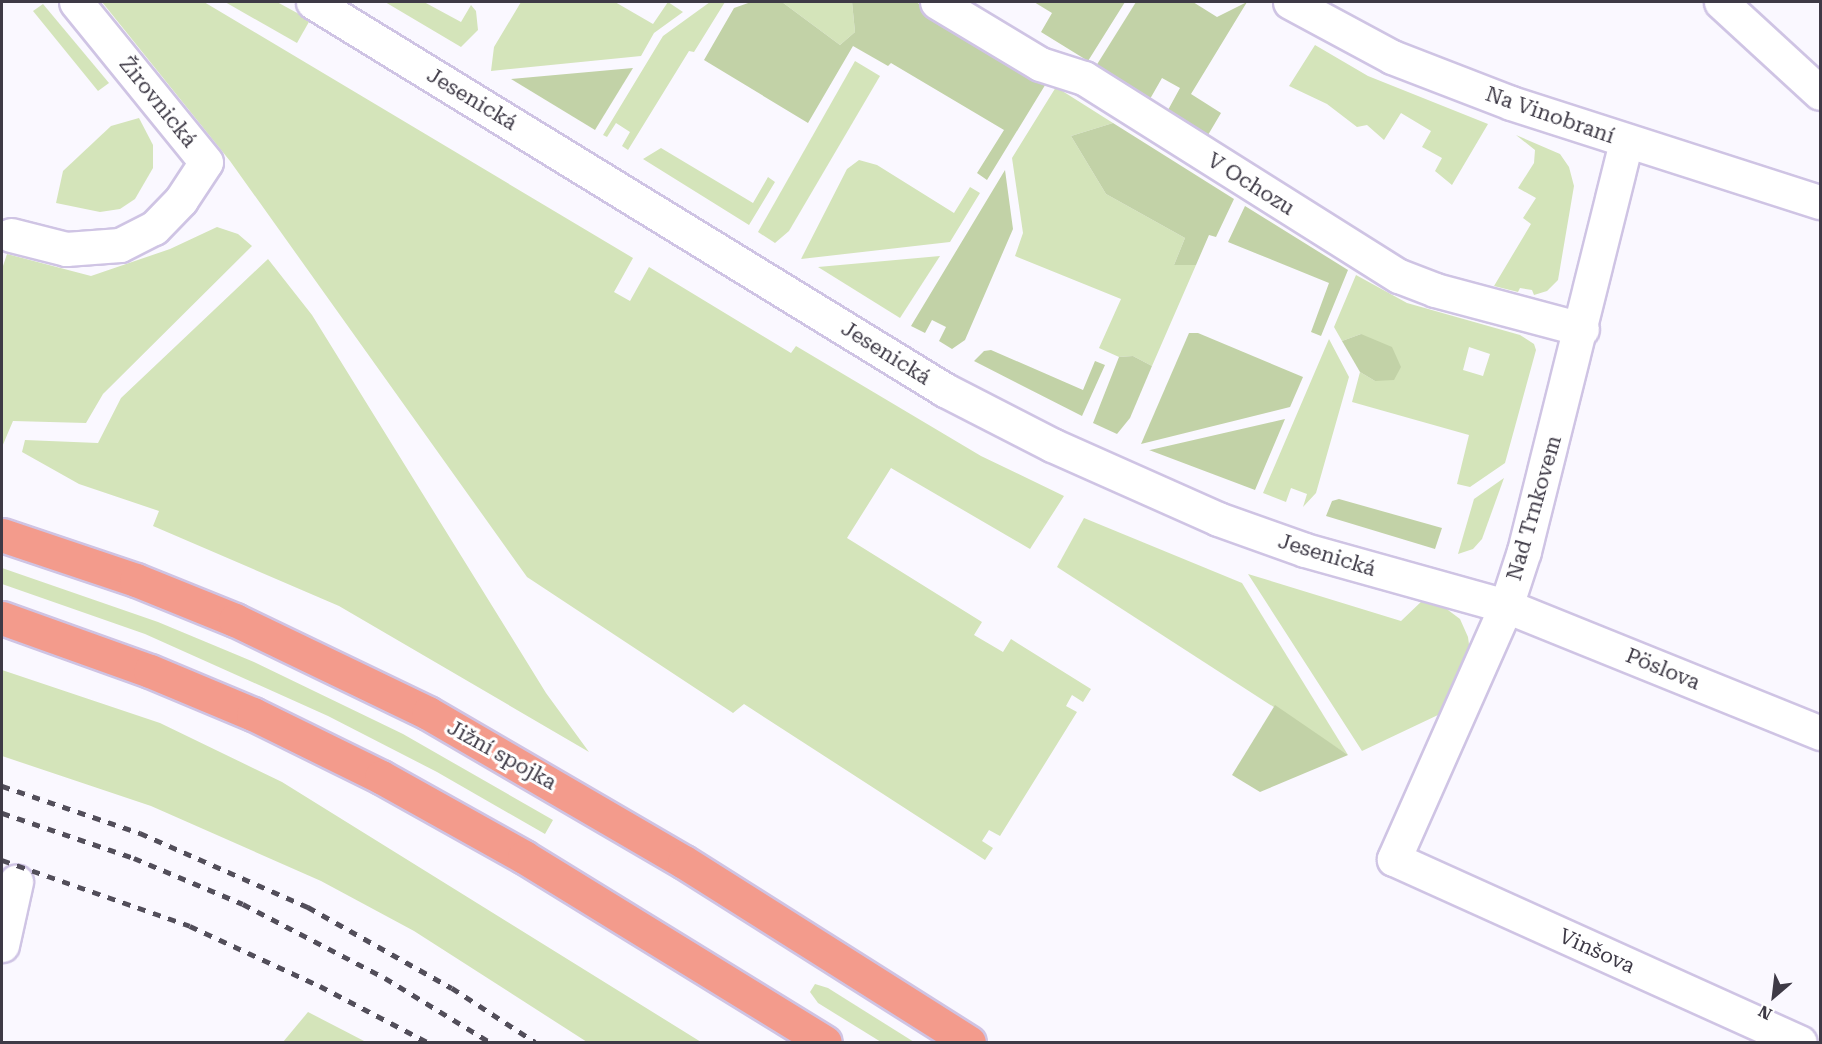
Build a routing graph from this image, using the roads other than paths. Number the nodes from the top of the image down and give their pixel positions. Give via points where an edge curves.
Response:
1 (76, 2) edge
2 (313, 2) edge
3 (937, 2) edge
4 (1290, 2) edge
5 (1721, 2) edge
6 (1821, 93) edge
7 (1626, 142) junction
8 (1821, 202) edge
9 (11, 235) dead end
10 (1582, 329) junction
11 (2, 535) edge
12 (1506, 606) junction
13 (2, 618) edge
14 (1821, 733) edge
15 (1394, 858) joint
16 (16, 882) dead end
17 (2, 945) edge
18 (825, 1042) edge
19 (969, 1042) edge
20 (1800, 1042) edge

1 - 9 street, Žirovnická via 206,162 181,200 154,228 120,244 66,249
2 - 12 street, Jesenická via 945,390 1006,422 1218,519 1305,550
3 - 10 street, V Ochozu via 1040,64 1084,78 1399,276 1435,290
4 - 7 street, Na Vinobraní via 1392,57
5 - 6 street
7 - 8 street, Na Vinobraní
7 - 10 street, Nad Trnkovem
10 - 12 street, Nad Trnkovem
11 - 19 highway, Jižní spojka via 136,580 213,611 428,713 674,856
12 - 14 street, Pöslova
12 - 15 street, Nad Trnkovem
13 - 18 highway via 150,671 253,714 381,777 524,857
15 - 20 street, Vinšova
16 - 17 street

